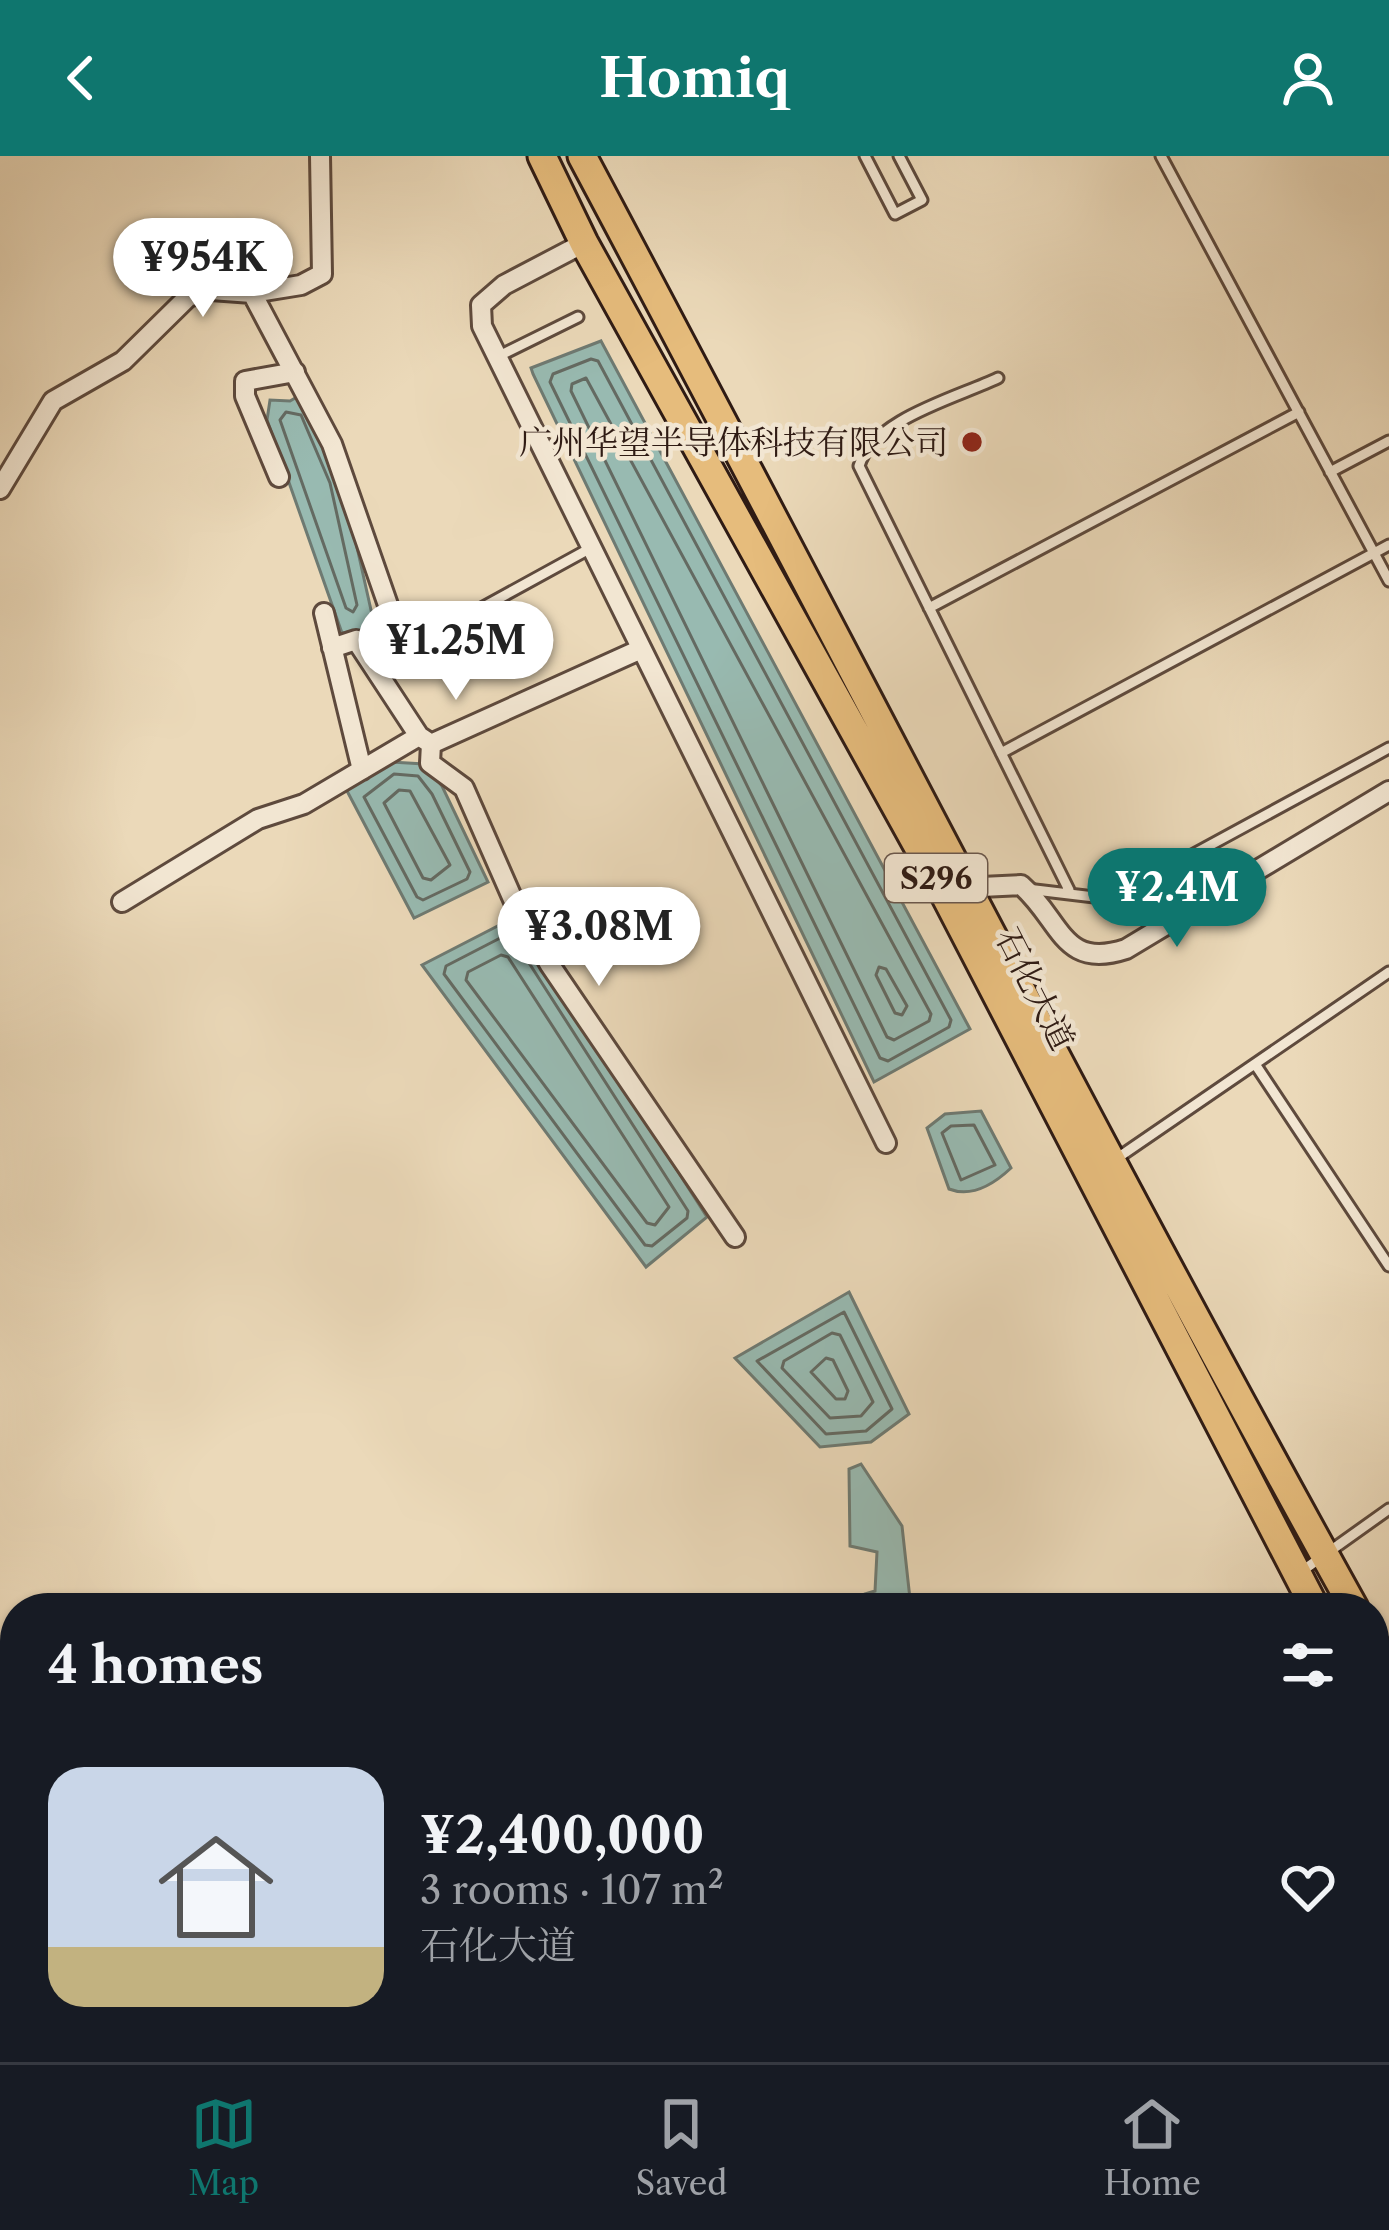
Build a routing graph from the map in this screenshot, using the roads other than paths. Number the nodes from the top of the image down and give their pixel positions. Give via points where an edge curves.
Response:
1 (320, 156) edge
2 (542, 156) edge
3 (582, 156) edge
4 (865, 156) edge
5 (898, 156) edge
6 (1161, 156) edge
7 (584, 243) junction
8 (252, 293) junction
9 (578, 317) dead end
10 (496, 357) junction
11 (295, 372) junction
12 (998, 378) dead end
13 (1298, 412) junction
14 (1389, 441) edge
15 (1330, 472) junction
16 (280, 477) dead end
17 (0, 489) edge
18 (1389, 545) edge
19 (590, 549) junction
20 (1374, 553) junction
21 (1389, 581) edge
22 (929, 608) junction
23 (324, 613) dead end
24 (332, 648) junction
25 (639, 650) junction
26 (404, 651) junction
27 (374, 667) junction
28 (425, 740) junction
29 (1389, 748) edge
30 (1001, 753) junction
31 (362, 770) junction
32 (1389, 791) edge
33 (957, 889) junction
34 (1026, 890) junction
35 (1069, 890) junction
36 (122, 902) dead end
37 (1389, 972) edge
38 (1255, 1064) junction
39 (886, 1143) dead end
40 (1112, 1162) junction
41 (735, 1238) dead end
42 (1389, 1266) edge
43 (1389, 1509) edge
44 (1324, 1555) junction
45 (1298, 1574) junction
46 (1308, 1593) edge
47 (1346, 1593) edge

1 - 8 street via 322,274
2 - 7 main road, 石化大道 / S296
3 - 33 main road, 石化大道 / S296
4 - 5 lane via 896,214 922,200
6 - 13 lane
7 - 10 street via 481,305
7 - 33 main road, 石化大道 / S296
8 - 11 street
8 - 17 street via 188,297 124,361 53,401
9 - 10 lane
10 - 19 street
11 - 16 street via 245,381
11 - 26 street via 357,507
12 - 22 lane via 884,432 865,446 859,466
13 - 15 lane
13 - 22 lane
14 - 15 lane
15 - 20 lane
18 - 20 lane
19 - 25 street
19 - 26 lane
20 - 21 lane
20 - 30 lane
22 - 30 lane
23 - 24 street
24 - 27 street via 356,640
24 - 31 street
25 - 28 street
25 - 39 street
26 - 27 street
27 - 28 street
28 - 31 street
28 - 41 street via 430,763 464,788 550,965
29 - 35 lane via 1111,899
30 - 35 lane
31 - 36 street via 304,804 257,819
32 - 34 street via 1101,957 1072,946
33 - 34 street
33 - 40 main road, 石化大道 / S296
33 - 45 main road, 石化大道 / S296
34 - 35 lane
37 - 38 lane
38 - 40 lane
38 - 42 lane
40 - 44 main road, 石化大道 / S296
43 - 44 lane
44 - 45 lane
44 - 47 main road, 石化大道 / S296
45 - 46 main road, 石化大道 / S296

